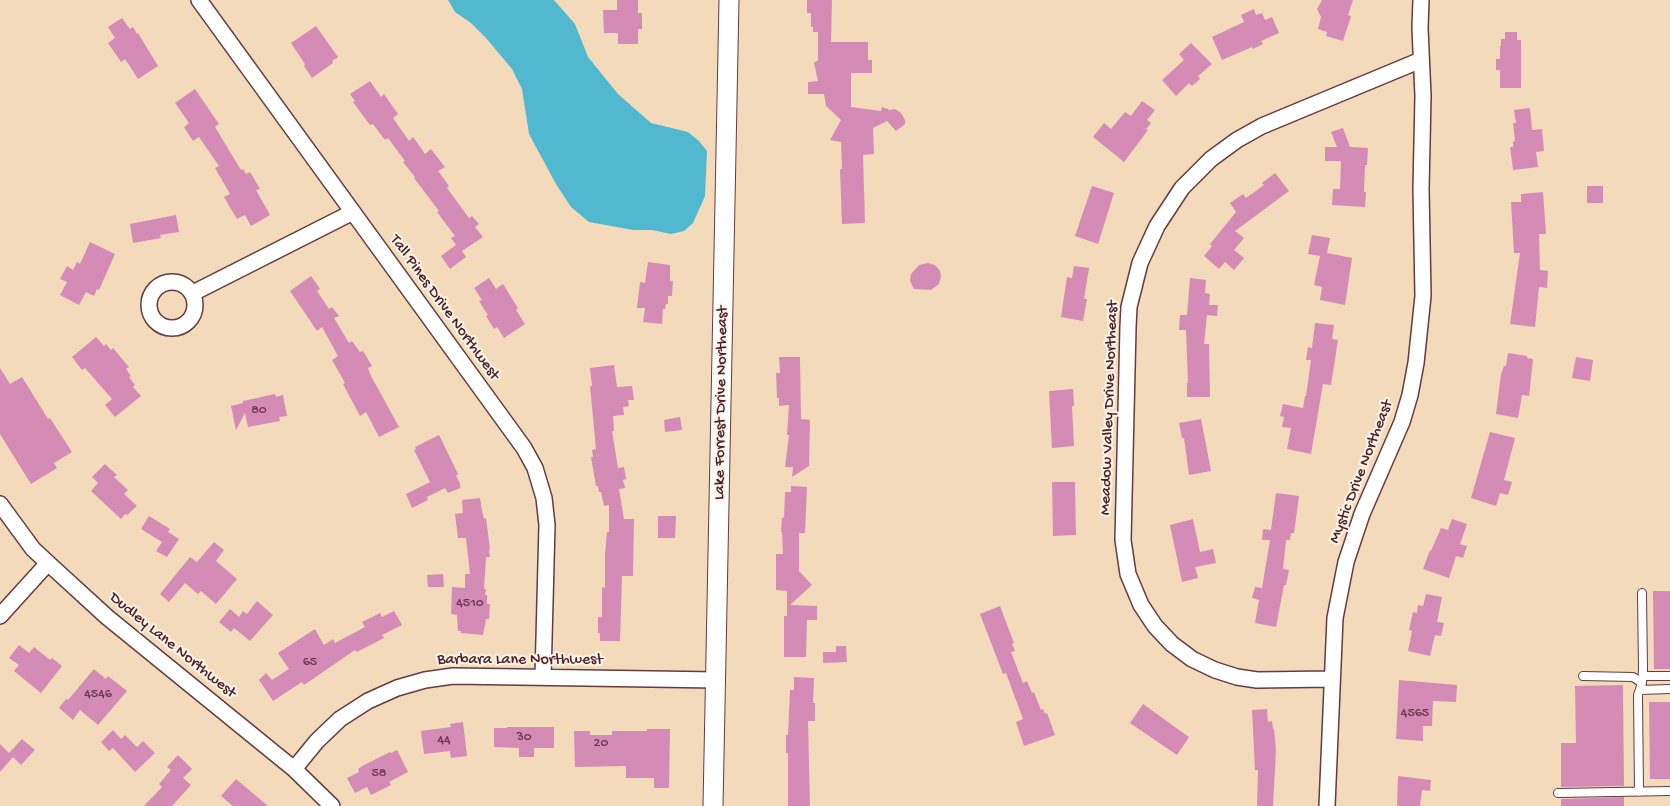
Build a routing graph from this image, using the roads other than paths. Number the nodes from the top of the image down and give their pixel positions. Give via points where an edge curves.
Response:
1 (200, 0) edge
2 (729, 0) edge
3 (1420, 0) edge
4 (1421, 60) junction
5 (353, 212) junction
6 (192, 293) dead end
7 (0, 504) edge
8 (48, 563) junction
9 (1642, 593) dead end
10 (0, 616) edge
11 (1582, 676) dead end
12 (1670, 676) edge
13 (543, 677) junction
14 (717, 680) junction
15 (1331, 680) junction
16 (1642, 683) junction
17 (1670, 689) edge
18 (294, 769) junction
19 (1639, 792) junction
20 (1670, 792) edge
21 (1558, 793) dead end
22 (332, 806) edge
23 (713, 806) edge
24 (1327, 806) edge

1 - 5 street, Tall Pines Drive Northwest
2 - 14 street, Lake Forrest Drive Northeast
3 - 4 street, Mystic Drive Northeast
4 - 15 street, Mystic Drive Northeast via 1422,296 1416,363 1402,422 1362,514 1346,562 1335,618
4 - 15 street, Meadow Valley Drive Northeast via 1262,126 1211,159 1182,188 1157,226 1140,263 1130,307 1123,540 1128,574 1141,605 1172,644 1215,670 1257,680
5 - 6 street
5 - 13 street, Tall Pines Drive Northwest via 524,448 535,468 544,498 547,525
7 - 8 street, Dudley Lane Northwest
8 - 10 street
8 - 18 street, Dudley Lane Northwest via 107,616
9 - 16 lane
11 - 16 lane via 1633,677
12 - 16 lane
13 - 14 street, Barbara Lane Northwest
13 - 18 street, Barbara Lane Northwest via 453,676 397,688 340,719
14 - 23 street, Lake Forrest Drive Northeast
15 - 24 street, Mystic Drive Northeast
16 - 17 lane
16 - 19 lane via 1638,695
18 - 22 street, Dudley Lane Northwest
19 - 20 lane
19 - 21 lane

